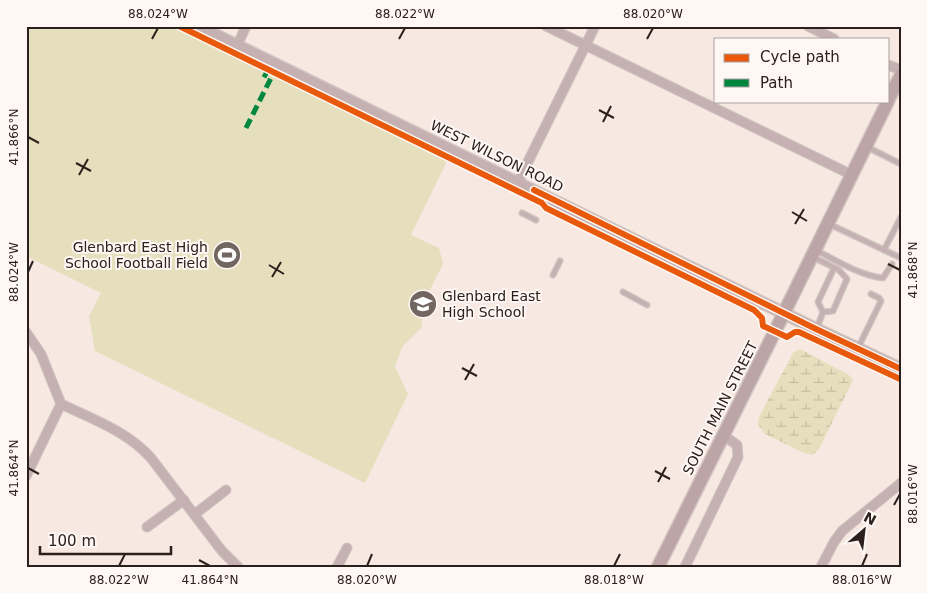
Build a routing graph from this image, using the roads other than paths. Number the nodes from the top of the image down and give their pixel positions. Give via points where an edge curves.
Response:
1 (197, 26) edge
2 (246, 26) edge
3 (546, 26) edge
4 (595, 26) edge
5 (808, 26) edge
6 (832, 38) edge
7 (237, 46) junction
8 (586, 46) junction
9 (901, 74) edge
10 (890, 97) edge
11 (888, 102) edge
12 (865, 147) junction
13 (901, 164) edge
14 (852, 174) junction
15 (518, 182) junction
16 (522, 213) dead end
17 (901, 217) edge
18 (536, 220) dead end
19 (828, 223) junction
20 (884, 250) junction
21 (813, 253) junction
22 (901, 258) edge
23 (560, 261) dead end
24 (892, 264) dead end
25 (834, 268) junction
26 (553, 275) dead end
27 (623, 292) dead end
28 (871, 294) dead end
29 (647, 305) dead end
30 (823, 312) junction
31 (784, 313) junction
32 (816, 329) junction
33 (26, 332) edge
34 (858, 349) junction
35 (901, 369) edge
36 (61, 404) junction
37 (723, 434) junction
38 (28, 470) edge
39 (901, 483) edge
40 (226, 490) dead end
41 (184, 500) junction
42 (195, 514) junction
43 (147, 527) dead end
44 (347, 548) dead end
45 (238, 567) edge
46 (338, 567) edge
47 (658, 567) edge
48 (685, 567) edge
49 (822, 567) edge

1 - 7 street, WEST WILSON ROAD
2 - 7 street
3 - 8 street
4 - 8 street
5 - 6 street
7 - 15 street, WEST WILSON ROAD
8 - 14 street
8 - 15 street
9 - 10 main road, SOUTH MAIN STREET
11 - 12 main road, SOUTH MAIN STREET
12 - 13 lane
12 - 14 main road, SOUTH MAIN STREET
14 - 19 main road, SOUTH MAIN STREET
15 - 31 street, WEST WILSON ROAD
16 - 18 lane
17 - 20 lane
19 - 20 lane
19 - 21 main road, SOUTH MAIN STREET
20 - 22 lane
21 - 24 lane via 876,278 883,278
21 - 25 lane
21 - 31 main road, SOUTH MAIN STREET
23 - 26 lane
25 - 30 lane via 818,302
25 - 30 lane via 847,279 833,311
27 - 29 lane
28 - 34 lane via 881,301
30 - 32 lane
31 - 32 street, WEST WILSON ROAD
31 - 37 main road, SOUTH MAIN STREET
32 - 34 street, WEST WILSON ROAD
33 - 36 street via 41,354
34 - 35 street, WEST WILSON ROAD
36 - 38 street
36 - 41 street via 137,444
37 - 47 main road, SOUTH MAIN STREET
37 - 48 street via 737,444 738,457
39 - 49 street via 842,531
40 - 42 street
41 - 42 street
41 - 43 street
42 - 45 street
44 - 46 street

